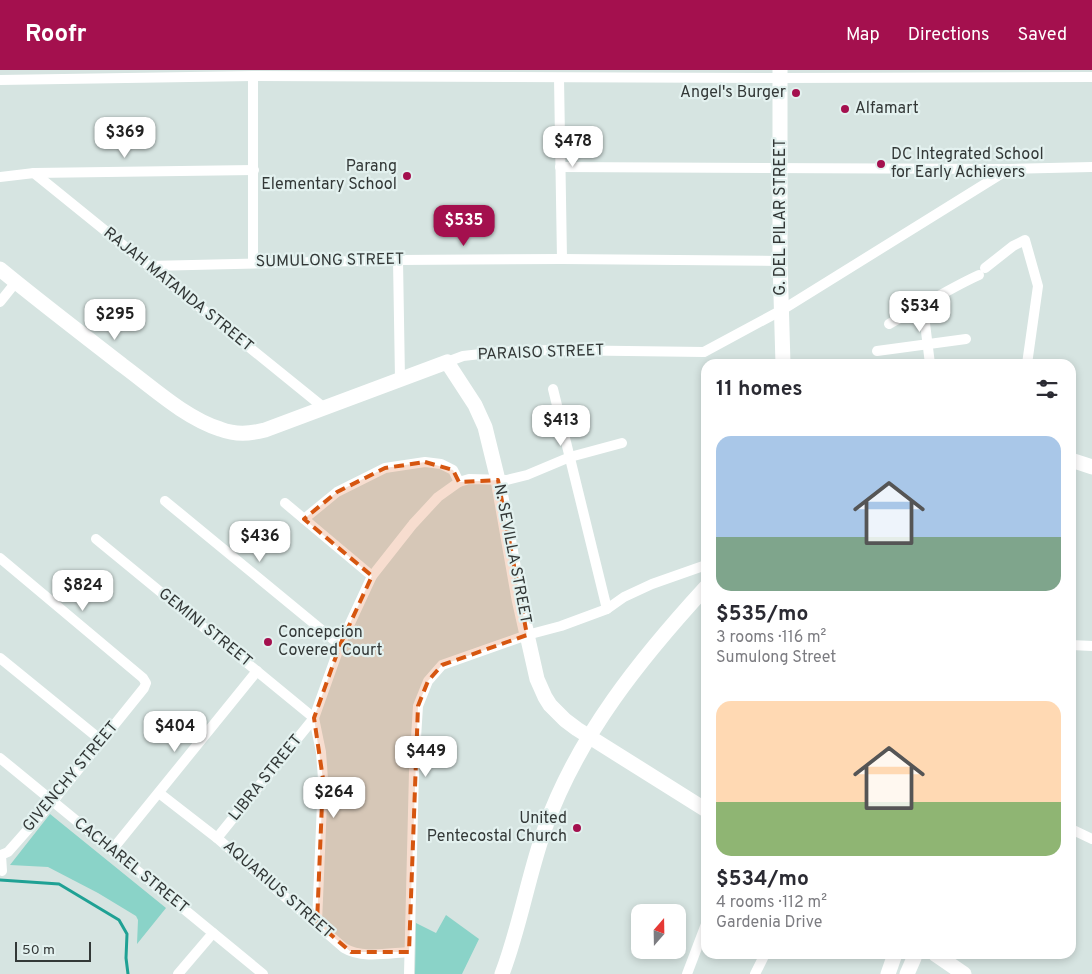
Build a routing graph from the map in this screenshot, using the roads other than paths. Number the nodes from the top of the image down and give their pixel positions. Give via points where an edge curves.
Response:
1 (396, 74) edge
2 (780, 74) edge
3 (254, 76) junction
4 (1092, 77) edge
5 (559, 78) junction
6 (0, 80) edge
7 (560, 167) junction
8 (1092, 167) edge
9 (780, 168) junction
10 (1009, 169) junction
11 (254, 170) junction
12 (34, 173) junction
13 (0, 177) edge
14 (562, 259) junction
15 (398, 260) junction
16 (780, 261) junction
17 (253, 263) junction
18 (148, 266) junction
19 (0, 269) edge
20 (16, 282) junction
21 (0, 302) edge
22 (923, 307) junction
23 (782, 310) junction
24 (889, 324) dead end
25 (966, 339) dead end
26 (928, 345) junction
27 (877, 351) dead end
28 (783, 359) edge
29 (929, 359) edge
30 (1028, 359) edge
31 (447, 362) junction
32 (400, 379) junction
33 (553, 389) dead end
34 (323, 407) junction
35 (622, 443) dead end
36 (570, 457) junction
37 (1076, 462) edge
38 (1092, 467) edge
39 (498, 480) junction
40 (459, 482) junction
41 (165, 501) dead end
42 (285, 502) dead end
43 (304, 519) junction
44 (96, 539) dead end
45 (0, 558) edge
46 (701, 567) edge
47 (372, 576) junction
48 (701, 593) edge
49 (606, 609) junction
50 (527, 635) junction
51 (340, 645) junction
52 (1076, 645) edge
53 (1092, 646) edge
54 (0, 658) edge
55 (257, 671) junction
56 (314, 718) junction
57 (589, 736) junction
58 (102, 741) junction
59 (0, 758) edge
60 (159, 793) junction
61 (53, 801) junction
62 (701, 807) edge
63 (1076, 831) edge
64 (218, 838) junction
65 (1092, 839) edge
66 (112, 850) junction
67 (1, 855) edge
68 (2, 870) dead end
69 (317, 923) junction
70 (213, 933) junction
71 (701, 937) edge
72 (409, 952) junction
73 (762, 959) edge
74 (893, 959) edge
75 (914, 959) edge
76 (942, 959) edge
77 (178, 974) edge
78 (263, 974) edge
79 (409, 974) edge
80 (502, 974) edge
81 (687, 974) edge
82 (755, 974) edge
83 (888, 974) edge
84 (908, 974) edge
85 (964, 974) edge

1 - 3 street
1 - 5 street
2 - 4 street
2 - 5 street
2 - 9 street, G. DEL PILAR STREET
3 - 6 street
3 - 11 street
5 - 7 street
7 - 9 street
7 - 14 street
8 - 10 street
9 - 10 street
9 - 16 street, G. DEL PILAR STREET
10 - 23 street, PARAISO STREET
11 - 12 street
11 - 17 street
12 - 13 street
12 - 18 street, RAJAH MATANDA STREET
14 - 15 street, SUMULONG STREET
14 - 16 street, SUMULONG STREET
15 - 17 street, SUMULONG STREET
15 - 32 street
16 - 23 street, G. DEL PILAR STREET
17 - 18 street, SUMULONG STREET
18 - 34 street, RAJAH MATANDA STREET
19 - 20 street, PARAISO STREET
20 - 21 street
20 - 34 street, PARAISO STREET via 155,390 214,427 240,434 255,432
22 - 24 street
22 - 26 street
22 - 30 street via 982,272 1025,240 1038,291
23 - 28 street, G. DEL PILAR STREET
23 - 31 street, PARAISO STREET via 704,352 498,352 463,356
25 - 26 street
26 - 27 street
26 - 29 street
31 - 32 street, PARAISO STREET
31 - 39 street, N. SEVILLA STREET via 480,415
32 - 34 street, PARAISO STREET
33 - 36 street
35 - 36 street
36 - 39 street via 527,475
36 - 49 street
37 - 38 street
39 - 40 street
39 - 50 street, N. SEVILLA STREET
40 - 43 street via 453,470 441,464 425,462 386,468 338,492
40 - 47 street via 438,497 413,524
41 - 51 street
42 - 43 street
43 - 47 street
44 - 55 street, GEMINI STREET
45 - 58 street, GIVENCHY STREET via 146,683
46 - 49 street via 652,584
47 - 51 street
48 - 57 street via 642,662
49 - 50 street
50 - 57 street, N. SEVILLA STREET via 537,680 545,697 565,720
50 - 72 street via 442,665 428,681 418,706
51 - 56 street
52 - 53 street
54 - 58 street
55 - 56 street, GEMINI STREET
55 - 60 street
56 - 64 street, LIBRA STREET
56 - 69 street via 321,752 322,779
57 - 62 street, N. SEVILLA STREET
57 - 80 street via 568,773 545,828
58 - 61 street, GIVENCHY STREET
59 - 61 street, CACHAREL STREET
60 - 64 street, AQUARIUS STREET
60 - 66 street
61 - 66 street, CACHAREL STREET
61 - 67 street, GIVENCHY STREET via 8,852
63 - 65 street
64 - 69 street, AQUARIUS STREET
66 - 70 street, CACHAREL STREET
67 - 68 street, GIVENCHY STREET
69 - 72 street, AQUARIUS STREET via 351,952
70 - 77 street
70 - 78 street, CACHAREL STREET
71 - 81 street
72 - 79 street
73 - 82 street
74 - 83 street
75 - 84 street
76 - 85 street

